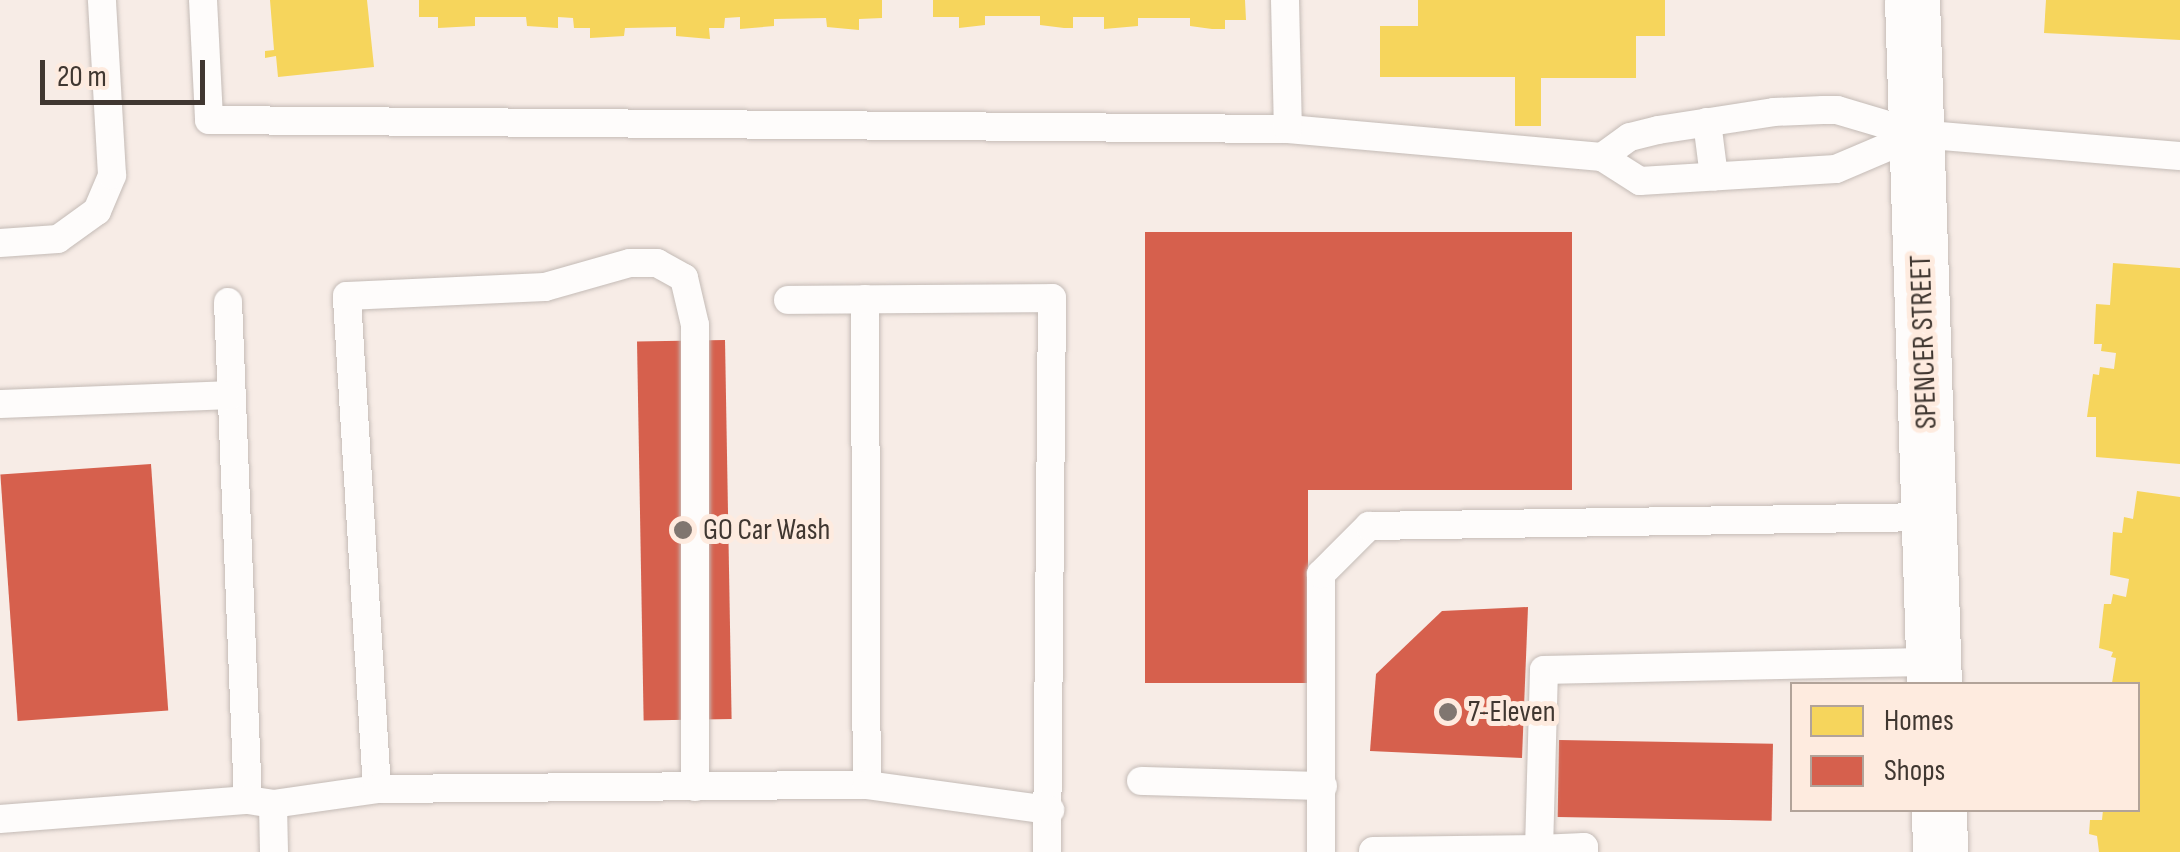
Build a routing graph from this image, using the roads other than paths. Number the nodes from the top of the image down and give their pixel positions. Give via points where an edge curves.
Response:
1 (102, 0) edge
2 (203, 0) edge
3 (1285, 0) edge
4 (1912, 0) edge
5 (1707, 122) junction
6 (1288, 130) junction
7 (1918, 134) junction
8 (2180, 156) edge
9 (1602, 157) junction
10 (1714, 177) junction
11 (0, 243) edge
12 (864, 299) junction
13 (788, 300) dead end
14 (228, 302) dead end
15 (231, 395) junction
16 (0, 404) edge
17 (1929, 517) junction
18 (1934, 673) edge
19 (1140, 781) dead end
20 (867, 785) junction
21 (1323, 786) junction
22 (695, 787) junction
23 (377, 788) junction
24 (260, 802) junction
25 (1050, 810) junction
26 (1939, 812) edge
27 (0, 819) edge
28 (1539, 849) junction
29 (1373, 850) edge
30 (274, 852) edge
31 (1047, 852) edge
32 (1321, 852) edge
33 (1584, 852) edge
34 (1940, 852) edge

1 - 11 lane via 112,175 98,210 58,239
2 - 6 lane via 209,120
3 - 6 lane
4 - 7 street, SPENCER STREET
5 - 7 lane via 1838,110
5 - 9 lane via 1630,137
5 - 10 lane
6 - 9 lane
7 - 8 lane
7 - 10 lane via 1836,168
7 - 17 street, SPENCER STREET
9 - 10 lane via 1640,181
12 - 13 lane
12 - 20 lane
12 - 25 lane via 1052,298
14 - 15 lane
15 - 16 lane
15 - 24 lane
17 - 18 street, SPENCER STREET
17 - 21 lane via 1369,526 1321,574
18 - 28 lane via 1544,670
19 - 21 lane
20 - 22 lane
20 - 25 lane
21 - 32 lane
22 - 23 lane
22 - 23 lane via 695,326 684,278 657,264 630,264 545,287 347,296
23 - 24 lane
24 - 27 lane
24 - 30 lane
25 - 31 lane
26 - 34 street
28 - 29 lane
28 - 33 lane

